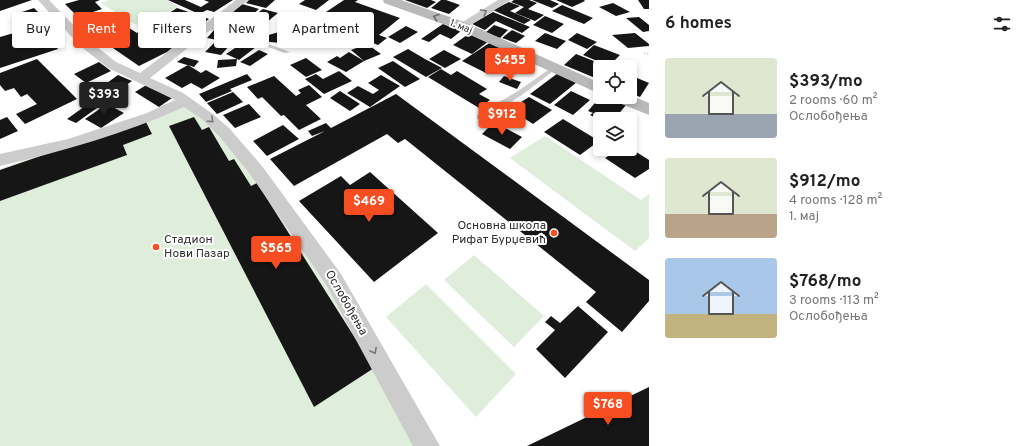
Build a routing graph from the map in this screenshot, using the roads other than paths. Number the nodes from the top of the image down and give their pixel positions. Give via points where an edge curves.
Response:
1 (43, 0) edge
2 (243, 0) edge
3 (389, 0) edge
4 (506, 0) edge
5 (462, 26) junction
6 (207, 28) junction
7 (287, 52) dead end
8 (554, 68) junction
9 (142, 78) junction
10 (593, 86) edge
11 (186, 101) junction
12 (637, 104) edge
13 (649, 109) edge
14 (480, 117) dead end
15 (0, 160) edge
16 (427, 446) edge

1 - 9 street, Ослобођења via 83,42 102,57 121,70
2 - 6 street
5 -> 3 street, 1. мај
5 -> 4 street
5 - 8 street, 1. мај
6 - 7 lane via 242,36
6 - 9 street
8 - 10 street, 1. мај
8 - 14 lane via 520,93
9 - 11 street, Ослобођења
11 - 15 street via 152,116 70,144
11 -> 16 street, Ослобођења via 224,132 293,220 334,280
12 - 13 street

